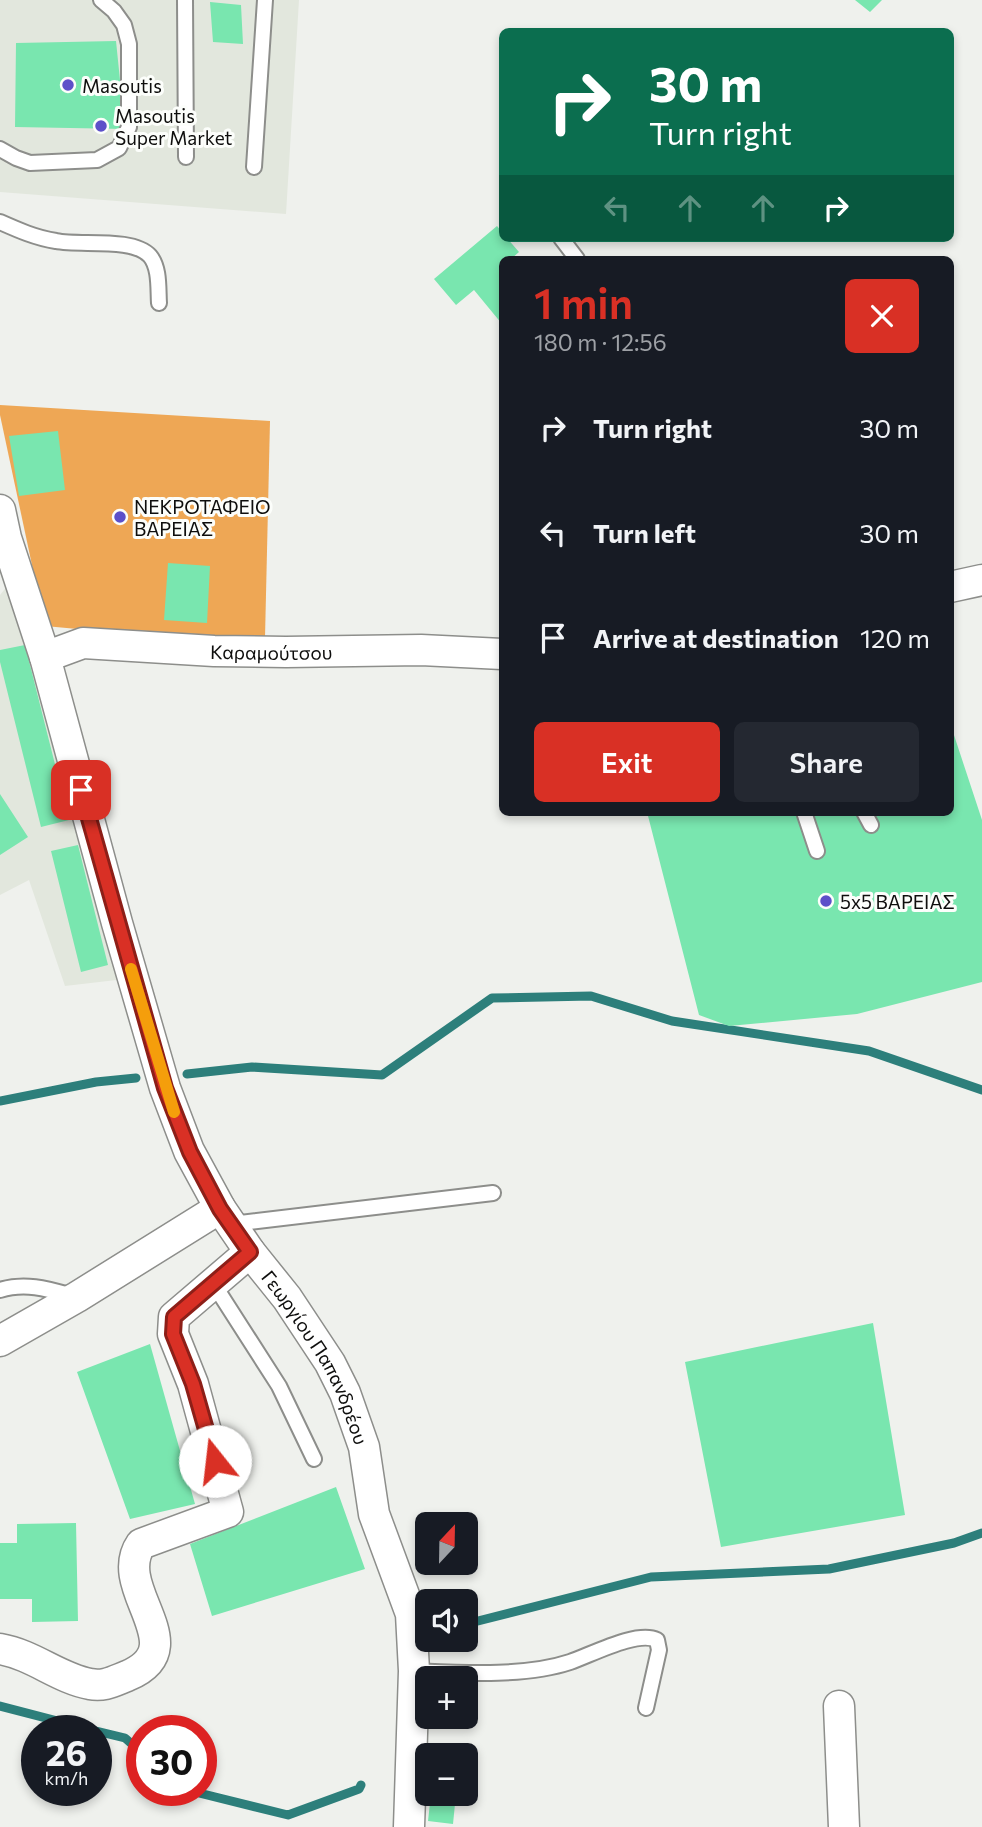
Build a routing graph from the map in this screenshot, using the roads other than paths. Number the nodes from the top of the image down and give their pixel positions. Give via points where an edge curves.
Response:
1 (101, 0) edge
2 (186, 0) edge
3 (265, 0) edge
4 (0, 149) edge
5 (186, 157) dead end
6 (254, 167) dead end
7 (0, 222) edge
8 (564, 242) edge
9 (575, 256) edge
10 (159, 303) dead end
11 (0, 510) edge
12 (982, 579) edge
13 (954, 586) edge
14 (499, 654) edge
15 (45, 657) junction
16 (805, 816) edge
17 (817, 851) dead end
18 (493, 1193) dead end
19 (226, 1216) junction
20 (250, 1252) junction
21 (214, 1283) junction
22 (0, 1290) edge
23 (77, 1297) junction
24 (0, 1341) edge
25 (314, 1459) dead end
26 (0, 1649) edge
27 (414, 1671) junction
28 (839, 1706) dead end
29 (646, 1708) dead end
30 (409, 1827) edge
31 (844, 1827) edge

1 - 4 lane via 124,25 130,44 129,127 119,148 97,160 30,163
2 - 5 lane
3 - 6 lane
7 - 10 lane via 56,242 122,244 144,251 156,268
8 - 9 lane
11 - 15 street, Γεωργίου Παπανδρέου
12 - 13 street
14 - 15 street, Καραμούτσου via 214,651 83,643
15 - 19 street, Γεωργίου Παπανδρέου via 165,1088 190,1152
16 - 17 lane
18 - 19 lane
19 - 20 street, Γεωργίου Παπανδρέου
19 - 23 street
20 - 21 street
20 - 27 street, Γεωργίου Παπανδρέου via 330,1363 355,1419 374,1514 411,1614
21 - 25 lane via 279,1386
21 - 26 street via 174,1317 173,1334 193,1384 228,1512 141,1544 135,1552 132,1569 156,1640 149,1664 104,1685 91,1684 71,1679 29,1656
22 - 23 lane via 40,1287
23 - 24 street
27 - 29 lane via 515,1671 566,1664 649,1636 657,1640 659,1650
27 - 30 street, Γεωργίου Παπανδρέου
28 - 31 street

